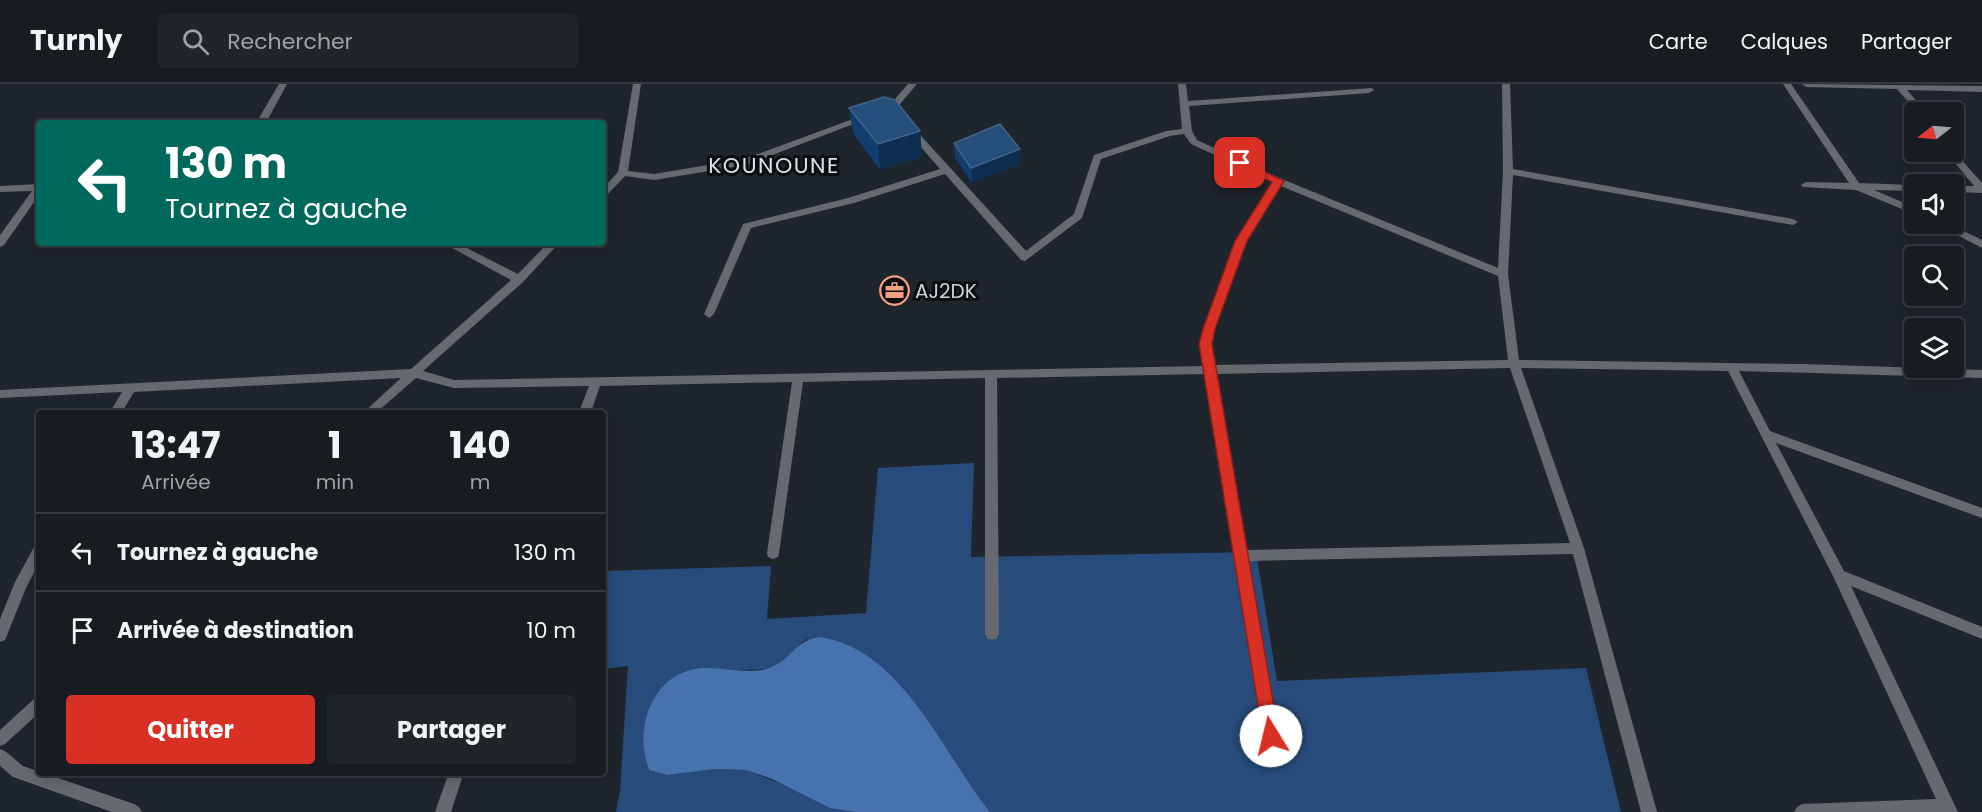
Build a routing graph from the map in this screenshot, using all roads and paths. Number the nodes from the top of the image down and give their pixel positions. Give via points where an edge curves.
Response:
1 (283, 84) edge
2 (637, 84) edge
3 (913, 84) edge
4 (1182, 84) edge
5 (1506, 84) edge
6 (1786, 84) edge
7 (1806, 84) edge
8 (1900, 87) junction
9 (1982, 89) edge
10 (1369, 90) dead end
11 (1913, 102) edge
12 (1184, 104) junction
13 (892, 108) junction
14 (263, 120) edge
15 (1187, 131) junction
16 (1959, 162) edge
17 (947, 170) junction
18 (1508, 171) junction
19 (623, 173) junction
20 (1279, 181) junction
21 (1806, 184) dead end
22 (1856, 186) junction
23 (36, 187) edge
24 (1904, 188) edge
25 (0, 189) edge
26 (1964, 189) edge
27 (1982, 190) edge
28 (36, 191) edge
29 (606, 191) edge
30 (1904, 207) edge
31 (1793, 222) dead end
32 (1962, 234) edge
33 (0, 243) edge
34 (1982, 244) edge
35 (454, 246) edge
36 (551, 246) edge
37 (1503, 274) junction
38 (519, 279) junction
39 (709, 315) dead end
40 (1514, 364) junction
41 (1731, 367) junction
42 (1210, 370) junction
43 (414, 373) junction
44 (991, 374) junction
45 (1982, 374) edge
46 (798, 378) junction
47 (596, 382) junction
48 (130, 388) junction
49 (0, 394) edge
50 (117, 410) edge
51 (372, 410) edge
52 (586, 410) edge
53 (1766, 434) junction
54 (1982, 513) edge
55 (1578, 548) junction
56 (773, 553) dead end
57 (1241, 556) junction
58 (36, 557) edge
59 (1839, 575) junction
60 (1982, 633) edge
61 (992, 634) dead end
62 (0, 636) edge
63 (36, 707) edge
64 (0, 739) edge
65 (0, 756) edge
66 (1275, 759) dead end
67 (456, 776) edge
68 (1948, 809) edge
69 (134, 812) edge
70 (443, 812) edge
71 (1649, 812) edge
72 (1802, 812) edge

1 - 14 street
2 - 19 street
3 - 13 street
4 - 12 street
5 - 18 street
6 - 22 street
7 - 8 street
8 - 9 street
8 - 11 street
10 - 12 street
12 - 15 street
13 - 17 street
13 - 19 street via 746,162 654,177
15 - 17 street via 1169,133 1097,157 1078,216 1025,257
15 - 20 street via 1194,142
16 - 27 street
17 - 39 street via 850,201 747,226
18 - 31 street
18 - 37 street
19 - 29 street
20 - 37 street
20 - 42 street via 1241,241 1209,329 1206,344
21 - 22 street
22 - 24 street
22 - 30 street
23 - 25 street
26 - 27 street
28 - 33 street
32 - 34 street
35 - 38 street
36 - 38 street
37 - 40 street
38 - 43 street
40 - 41 street
40 - 42 street
40 - 55 street
41 - 45 street
41 - 53 street
42 - 44 street
42 - 57 street
43 - 47 street via 454,384
43 - 48 street
43 - 51 street
44 - 46 street
44 - 61 street
46 - 47 street
46 - 56 street
47 - 52 street
48 - 49 street
48 - 50 street
53 - 54 street
53 - 59 street
55 - 57 street
55 - 71 street
57 - 66 street
58 - 62 street
59 - 60 street
59 - 68 street
63 - 64 street
65 - 69 street via 18,771
67 - 70 street
68 - 72 street

